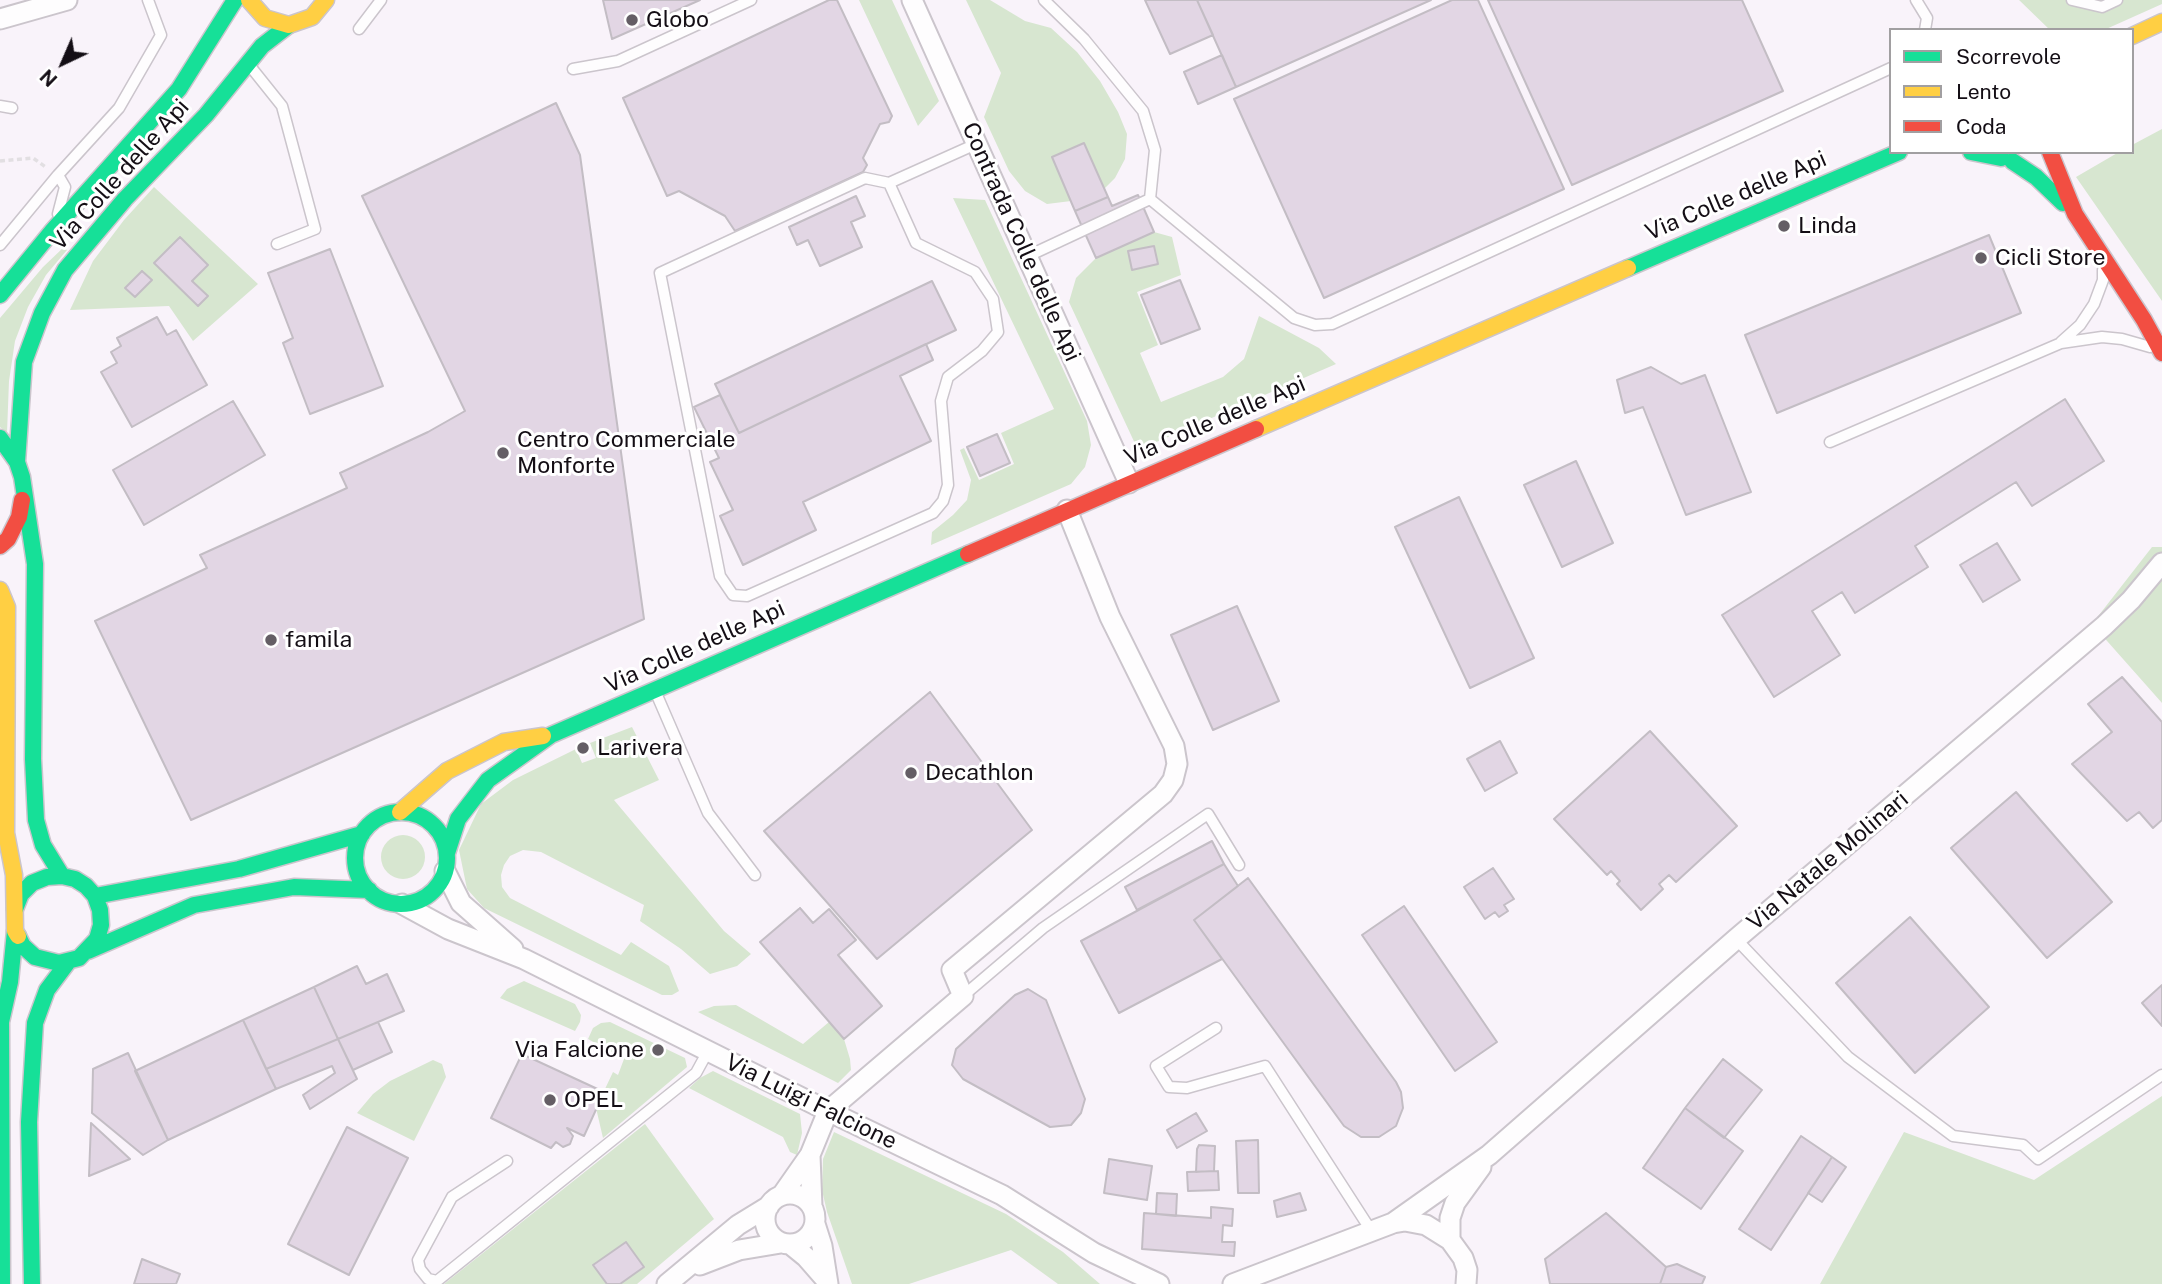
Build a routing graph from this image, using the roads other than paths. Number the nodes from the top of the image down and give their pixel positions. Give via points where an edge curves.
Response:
1 (67, 0) edge
2 (148, 0) edge
3 (235, 0) edge
4 (249, 0) edge
5 (326, 0) edge
6 (381, 0) edge
7 (751, 0) edge
8 (912, 0) edge
9 (1044, 0) edge
10 (1916, 0) edge
11 (2071, 0) edge
12 (2117, 0) edge
13 (17, 7) edge
14 (0, 19) edge
15 (2162, 22) edge
16 (289, 25) junction
17 (1925, 28) edge
18 (359, 29) dead end
19 (2134, 35) edge
20 (247, 63) junction
21 (573, 69) dead end
22 (1889, 69) edge
23 (0, 106) edge
24 (12, 108) dead end
25 (976, 144) junction
26 (1894, 154) edge
27 (1983, 154) edge
28 (2034, 154) edge
29 (2051, 154) edge
30 (2001, 157) edge
31 (58, 175) junction
32 (889, 183) junction
33 (1150, 200) junction
34 (2075, 214) junction
35 (53, 230) junction
36 (277, 244) dead end
37 (0, 245) edge
38 (1028, 256) junction
39 (2103, 257) junction
40 (0, 295) edge
41 (2144, 320) junction
42 (2162, 334) edge
43 (2061, 343) junction
44 (2162, 352) edge
45 (0, 438) edge
46 (1830, 442) dead end
47 (17, 462) junction
48 (1129, 483) junction
49 (23, 492) junction
50 (1067, 510) junction
51 (0, 546) edge
52 (2162, 563) edge
53 (0, 590) edge
54 (654, 690) junction
55 (551, 735) junction
56 (400, 812) junction
57 (362, 834) junction
58 (446, 862) junction
59 (1239, 865) dead end
60 (755, 875) dead end
61 (62, 876) junction
62 (369, 890) junction
63 (95, 896) junction
64 (402, 904) junction
65 (11, 920) edge
66 (1736, 939) junction
67 (88, 951) junction
68 (524, 959) junction
69 (68, 962) junction
70 (962, 996) junction
71 (1216, 1028) dead end
72 (708, 1051) junction
73 (2162, 1075) edge
74 (828, 1111) junction
75 (810, 1155) junction
76 (1489, 1155) junction
77 (507, 1161) dead end
78 (1, 1165) edge
79 (776, 1201) junction
80 (814, 1216) junction
81 (1393, 1223) junction
82 (1373, 1232) junction
83 (1450, 1240) junction
84 (785, 1243) junction
85 (1094, 1252) junction
86 (686, 1270) junction
87 (1469, 1279) edge
88 (828, 1283) edge
89 (2, 1284) edge
90 (32, 1284) edge
91 (667, 1284) edge
92 (1121, 1284) edge
93 (1159, 1284) edge
94 (1233, 1284) edge

1 - 13 street
2 - 31 lane via 161,35 119,108
3 - 35 main road, Via Colle delle Api via 179,89
4 - 16 main road via 265,18
5 - 16 main road, Via Colle delle Api via 312,17
6 - 18 lane
7 - 21 lane via 618,61
8 - 25 street, Contrada Colle delle Api
9 - 33 lane via 1084,39 1143,111 1155,150
10 - 17 lane via 1927,18
11 - 12 lane via 2102,7
13 - 14 street
15 - 19 main road
16 - 20 main road, Via Colle delle Api
20 - 36 lane via 282,106 315,229
20 - 47 main road, Via Colle delle Api via 206,115 125,198 65,270 42,313 24,362
22 - 33 lane via 1332,324 1315,325 1294,318
23 - 24 lane
25 - 32 lane
25 - 38 street, Contrada Colle delle Api
26 - 48 main road, Via Colle delle Api
27 - 30 main road
28 - 30 main road via 2023,160
29 - 34 main road
30 - 34 main road via 2036,177
31 - 35 lane via 65,187
31 - 37 lane
32 - 32 lane via 865,178 660,274 720,576 733,595 747,596 933,513 943,501 948,485 941,401 948,377 998,332 993,299 975,272 916,243
33 - 38 lane
34 - 39 main road
35 - 40 main road, Via Colle delle Api
38 - 48 street, Contrada Colle delle Api
39 - 41 main road
39 - 43 lane via 2102,281 2094,304
41 - 42 main road
41 - 44 main road
43 - 44 lane via 2102,337
43 - 46 lane
45 - 47 main road
47 - 49 main road
48 - 50 main road, Via Colle delle Api
49 - 51 main road via 19,517
49 - 61 main road via 35,564 36,820 43,845
50 - 54 main road, Via Colle delle Api
50 - 70 street via 1110,617 1174,746 1177,764 1163,794 951,970
52 - 66 street, Via Natale Molinari via 2104,626
53 - 65 main road via 7,607 6,833 14,875
54 - 55 main road, Via Colle delle Api
54 - 60 lane via 708,813
55 - 56 main road, Via Colle delle Api via 504,742 446,771
55 - 58 main road, Via Colle delle Api via 488,780 458,819
56 - 57 main road via 385,814
56 - 58 main road via 417,814 432,823 442,836
57 - 62 main road via 356,863
57 - 63 main road via 239,869
58 - 64 main road via 439,884 429,894
58 - 68 street, Via Luigi Falcione via 461,903
59 - 70 lane via 1208,814 1043,928
61 - 63 main road via 75,879
61 - 65 main road via 32,883 21,894
62 - 64 main road
62 - 67 main road via 294,887 194,905
63 - 67 main road via 101,925
64 - 68 street, Via Luigi Falcione via 448,929
65 - 69 main road via 23,946 35,957
65 - 78 main road via 9,982 1,1022
66 - 73 lane via 1848,1057 1953,1136 2023,1145 2038,1159
66 - 76 street, Via Natale Molinari
67 - 69 main road
68 - 72 street, Via Luigi Falcione
69 - 90 main road via 47,990 35,1023 29,1122
70 - 74 street
71 - 82 lane via 1157,1066 1169,1087 1187,1088 1265,1066
72 - 74 street, Via Luigi Falcione
72 - 77 lane via 696,1073 437,1281 428,1279 418,1260 452,1197
74 - 75 street
74 - 85 street, Via Luigi Falcione via 1002,1195
75 - 79 street
75 - 80 street
76 - 81 street, Via Natale Molinari
76 - 83 street, Via Natale Molinari via 1455,1203
78 - 89 main road
79 - 80 street via 799,1196
79 - 84 street via 765,1223 774,1238
79 - 86 street via 738,1225
80 - 84 street via 806,1239
80 - 88 street
81 - 82 street, Via Natale Molinari
81 - 83 street via 1414,1222 1438,1230
82 - 94 street, Via Natale Molinari
83 - 87 street via 1463,1258
84 - 86 street via 739,1250
84 - 88 street via 806,1257
85 - 92 street, Via Luigi Falcione
85 - 93 street, Via Luigi Falcione
86 - 91 street

